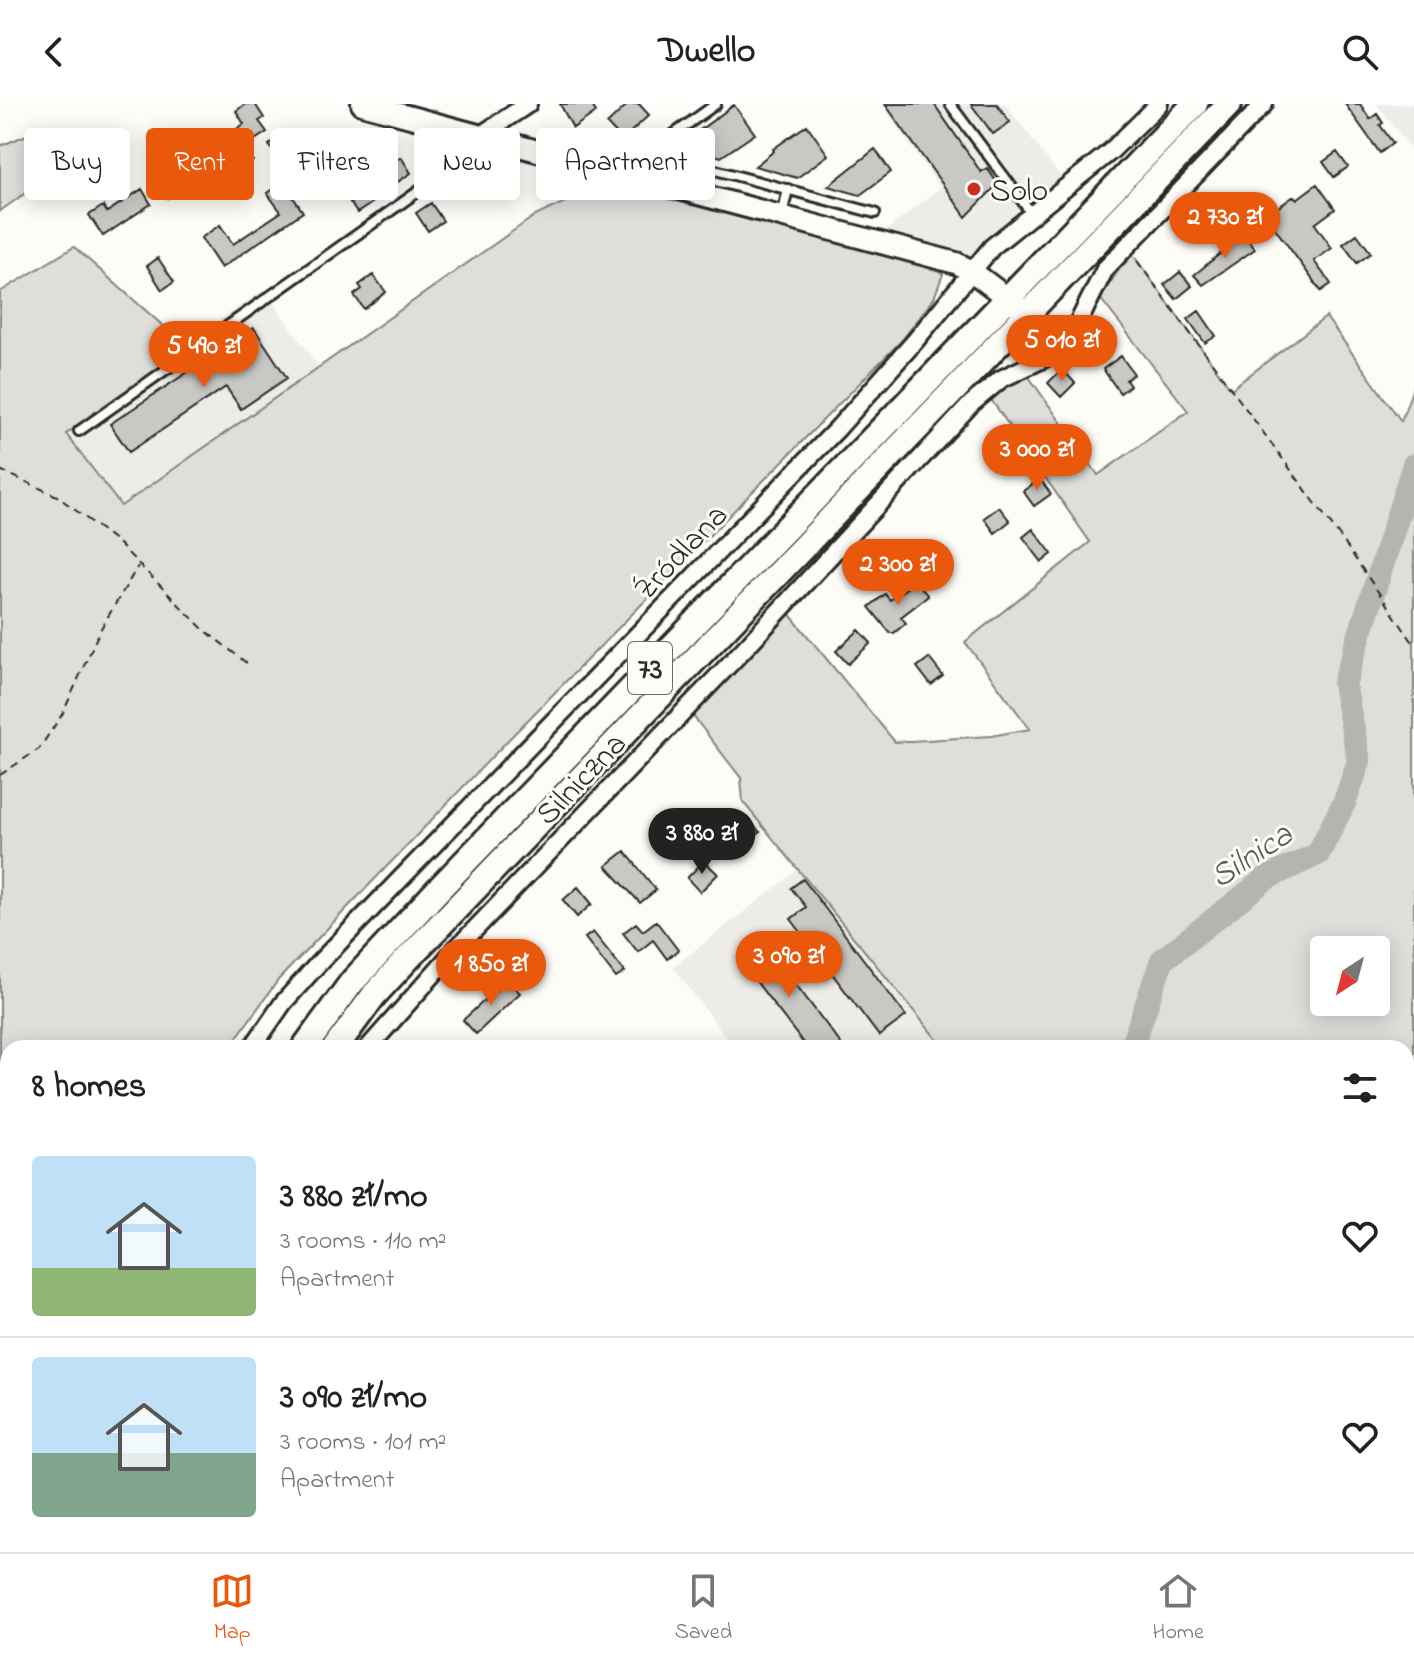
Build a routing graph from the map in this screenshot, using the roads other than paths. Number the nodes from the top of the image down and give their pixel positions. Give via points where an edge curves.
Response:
1 (362, 104) edge
2 (528, 104) edge
3 (716, 104) edge
4 (950, 104) edge
5 (1159, 104) edge
6 (1195, 104) edge
7 (1229, 104) edge
8 (1264, 104) edge
9 (454, 128) edge
10 (492, 128) edge
11 (520, 146) edge
12 (788, 189) junction
13 (414, 194) edge
14 (875, 213) dead end
15 (1032, 214) junction
16 (781, 216) junction
17 (970, 270) junction
18 (1008, 298) junction
19 (1028, 313) junction
20 (1062, 341) junction
21 (79, 431) dead end
22 (258, 1040) edge
23 (310, 1040) edge
24 (341, 1040) edge
25 (375, 1040) edge

1 - 9 street
2 - 10 street
3 - 12 lane via 674,134 669,155
4 - 15 lane
5 - 15 street, Źródlana via 1111,151
6 - 18 main road, 73
7 - 19 main road, 73
8 - 20 street, Silniczna via 1105,269 1078,323
11 - 16 street
12 - 14 lane
12 - 16 lane
13 - 21 lane
15 - 17 street, Źródlana
16 - 17 street
17 - 18 street
17 - 22 street, Źródlana via 838,428 317,965
18 - 19 street
18 - 23 main road, 73 via 437,891 352,982
19 - 20 street
19 - 24 main road, 73 via 411,955
20 - 25 street, Silniczna via 1045,358 1001,379 971,404

